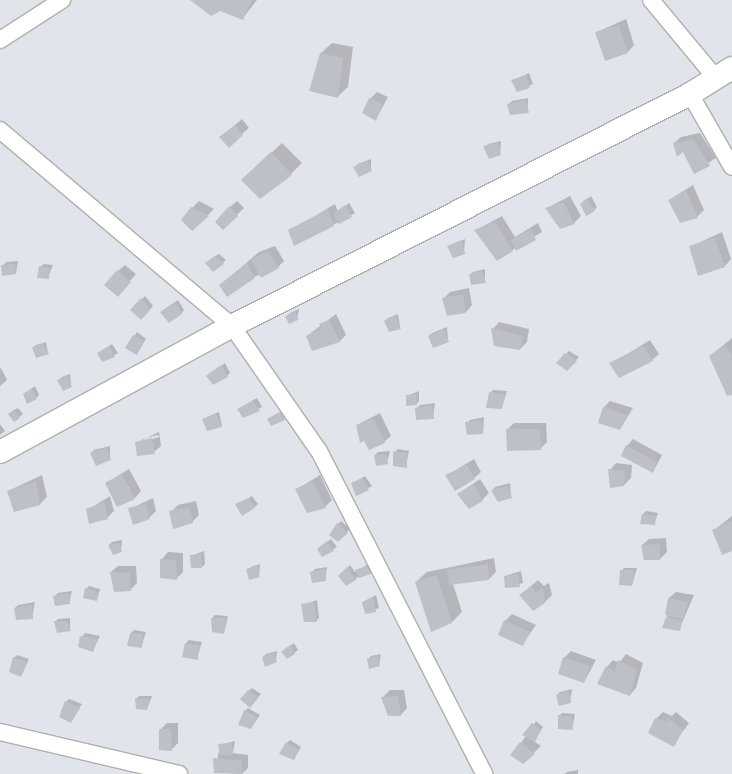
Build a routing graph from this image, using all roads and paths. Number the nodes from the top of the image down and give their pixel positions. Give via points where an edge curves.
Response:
1 (62, 0) edge
2 (651, 0) edge
3 (0, 40) edge
4 (723, 73) edge
5 (690, 94) junction
6 (0, 130) edge
7 (732, 167) edge
8 (232, 326) junction
9 (0, 452) edge
10 (0, 732) edge
11 (179, 774) edge
12 (484, 774) edge

1 - 3 street
2 - 4 street
4 - 5 street
5 - 7 street
5 - 8 street
6 - 8 street
8 - 9 street
8 - 12 street via 319,451
10 - 11 street

